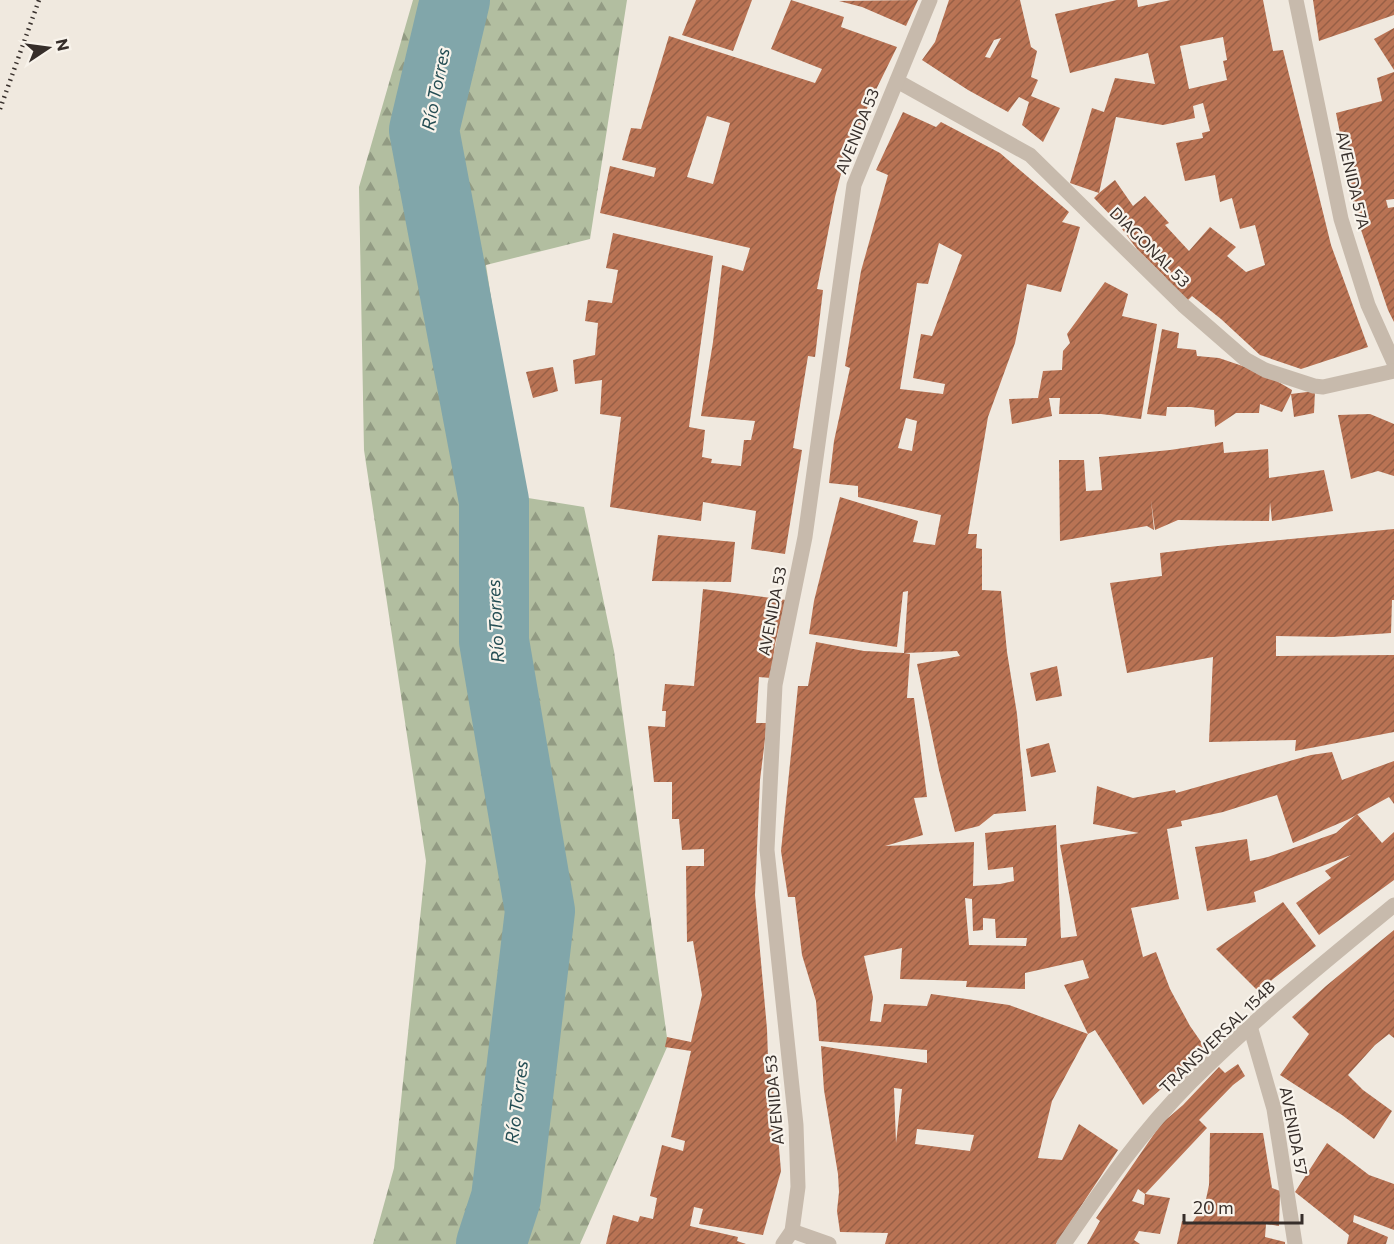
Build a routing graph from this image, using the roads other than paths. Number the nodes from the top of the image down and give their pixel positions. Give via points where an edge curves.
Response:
1 (930, 0) edge
2 (1296, 0) edge
3 (897, 81) junction
4 (1394, 363) edge
5 (1394, 371) edge
6 (1394, 905) edge
7 (1250, 1026) junction
8 (788, 1237) edge
9 (829, 1244) edge
10 (1064, 1244) edge
11 (1295, 1244) edge

1 - 3 lane, AVENIDA 53
2 - 4 lane, AVENIDA 57A via 1341,219 1368,305
3 - 5 lane, DIAGONAL 53 via 1030,155 1183,305 1245,359 1265,370 1323,387
3 - 8 lane, AVENIDA 53 via 854,185 805,537 775,685 768,850 796,1125 798,1187
6 - 7 lane, TRANSVERSAL 154B
7 - 10 lane, TRANSVERSAL 154B via 1190,1084 1114,1170
7 - 11 lane, AVENIDA 57 via 1274,1109
8 - 9 lane

